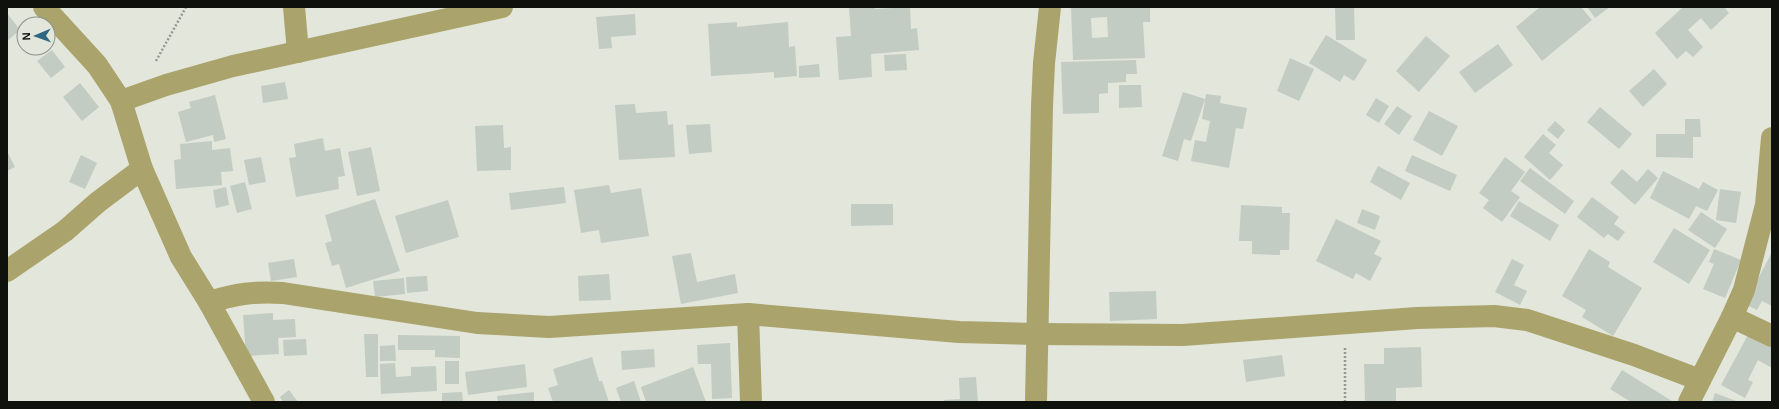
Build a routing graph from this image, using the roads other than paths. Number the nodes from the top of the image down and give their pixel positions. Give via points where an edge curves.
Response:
1 (44, 7) edge
2 (294, 7) edge
3 (502, 7) edge
4 (1050, 7) edge
5 (298, 52) junction
6 (130, 97) junction
7 (1772, 138) edge
8 (142, 169) junction
9 (7, 271) edge
10 (209, 302) junction
11 (748, 314) junction
12 (1732, 317) junction
13 (1036, 334) junction
14 (1772, 336) edge
15 (1700, 380) junction
16 (264, 402) edge
17 (752, 402) edge
18 (1036, 402) edge
19 (1689, 402) edge

1 - 6 street
2 - 5 street
3 - 5 street
4 - 13 street via 1042,99
5 - 6 street via 233,66
6 - 8 street
7 - 12 street via 1766,205 1744,290
8 - 9 street via 65,231
8 - 10 street via 181,257
10 - 11 street via 237,294 282,293 477,323 549,327
10 - 16 street
11 - 13 street via 959,332
11 - 17 street
12 - 14 street
12 - 15 street
13 - 15 street via 1183,335 1417,318 1494,316 1527,320
13 - 18 street
15 - 19 street

